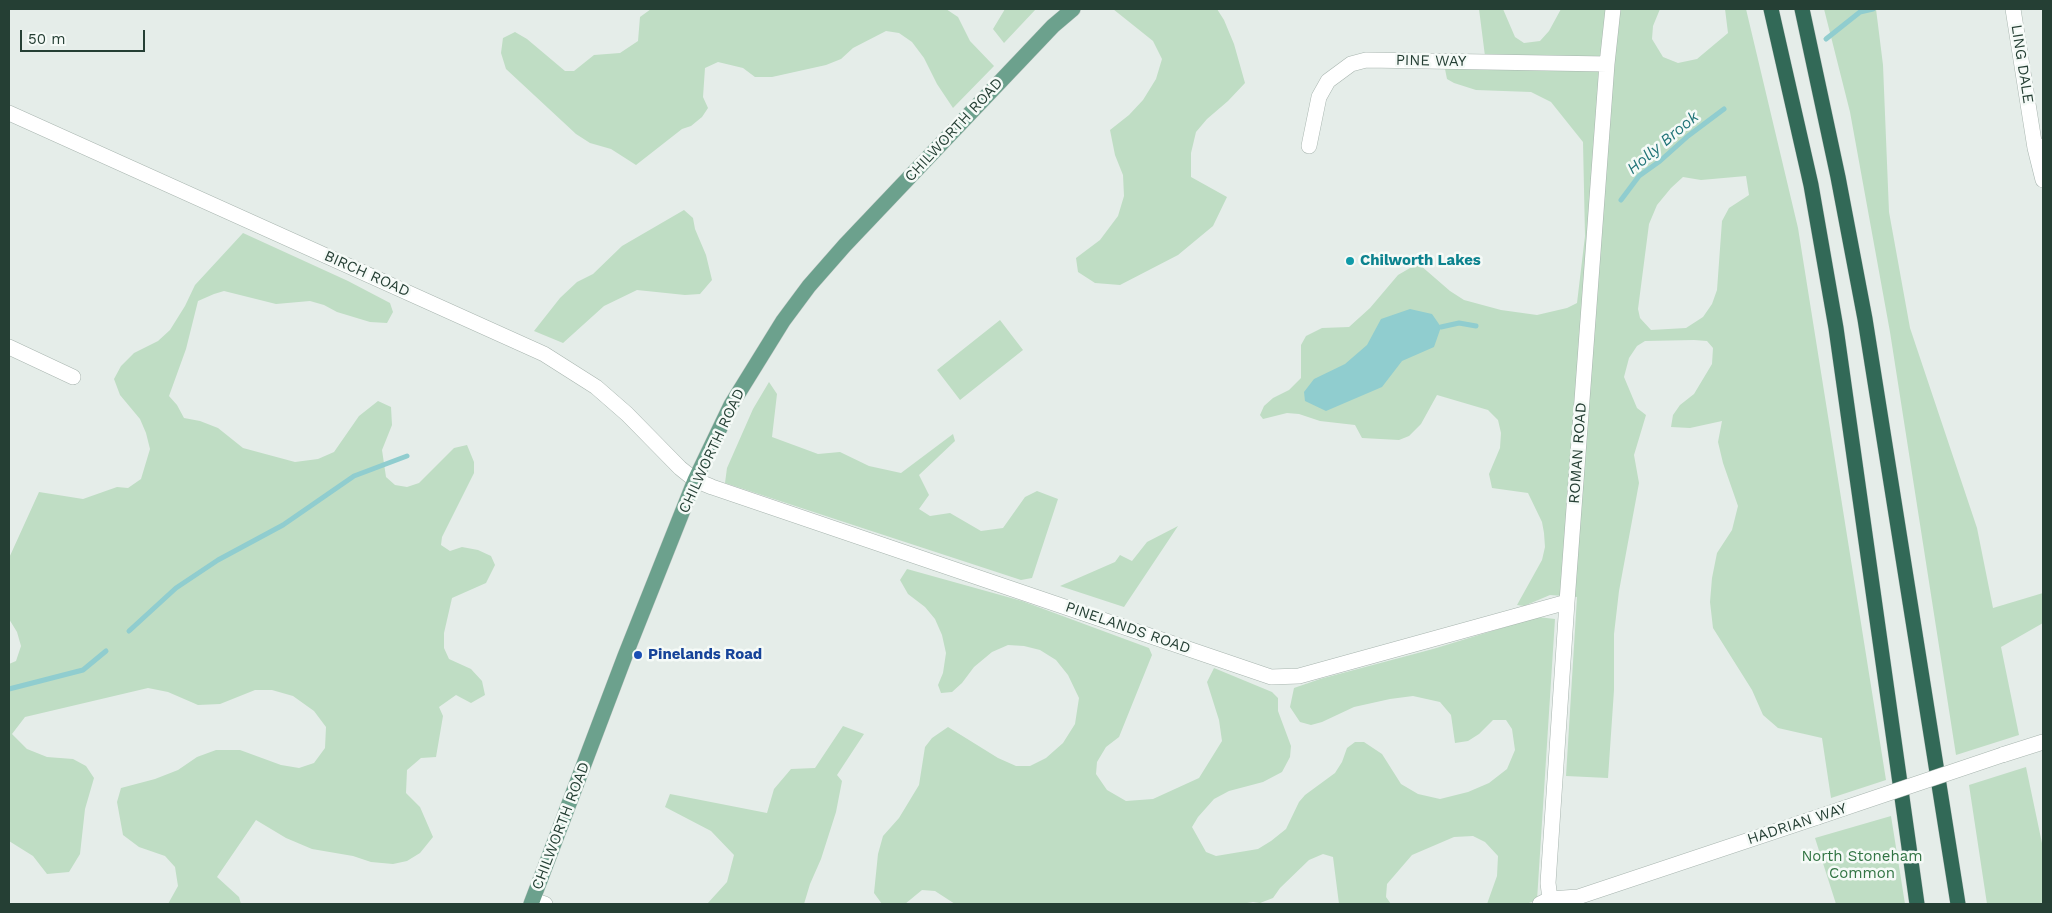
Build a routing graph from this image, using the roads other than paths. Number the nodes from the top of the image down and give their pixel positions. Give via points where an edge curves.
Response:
1 (1062, 9) edge
2 (1073, 9) edge
3 (1613, 9) edge
4 (1772, 9) edge
5 (1802, 9) edge
6 (2013, 9) edge
7 (1053, 26) junction
8 (1607, 64) junction
9 (9, 113) edge
10 (1309, 146) dead end
11 (2039, 147) edge
12 (2043, 180) edge
13 (9, 347) edge
14 (73, 377) dead end
15 (696, 480) junction
16 (1566, 602) junction
17 (2043, 742) edge
18 (1545, 901) edge
19 (536, 903) edge
20 (1918, 904) edge
21 (1958, 904) edge

1 - 7 main road, CHILWORTH ROAD
2 - 7 main road, CHILWORTH ROAD
3 - 8 street, ROMAN ROAD
4 - 20 highway via 1811,185 1836,328
5 - 21 highway via 1865,319
6 - 11 street, LING DALE
7 - 15 main road, CHILWORTH ROAD via 810,286 783,321 730,405
8 - 10 street, PINE WAY via 1366,60 1351,64 1328,82 1319,97
8 - 16 street, ROMAN ROAD
9 - 15 street, BIRCH ROAD via 544,354 596,387
11 - 12 street, LING DALE
13 - 14 street
15 - 16 street, PINELANDS ROAD via 1271,677 1299,676
15 - 19 main road, CHILWORTH ROAD via 625,656
16 - 18 street, ROMAN ROAD
17 - 18 street, HADRIAN WAY, bridge via 1578,897

